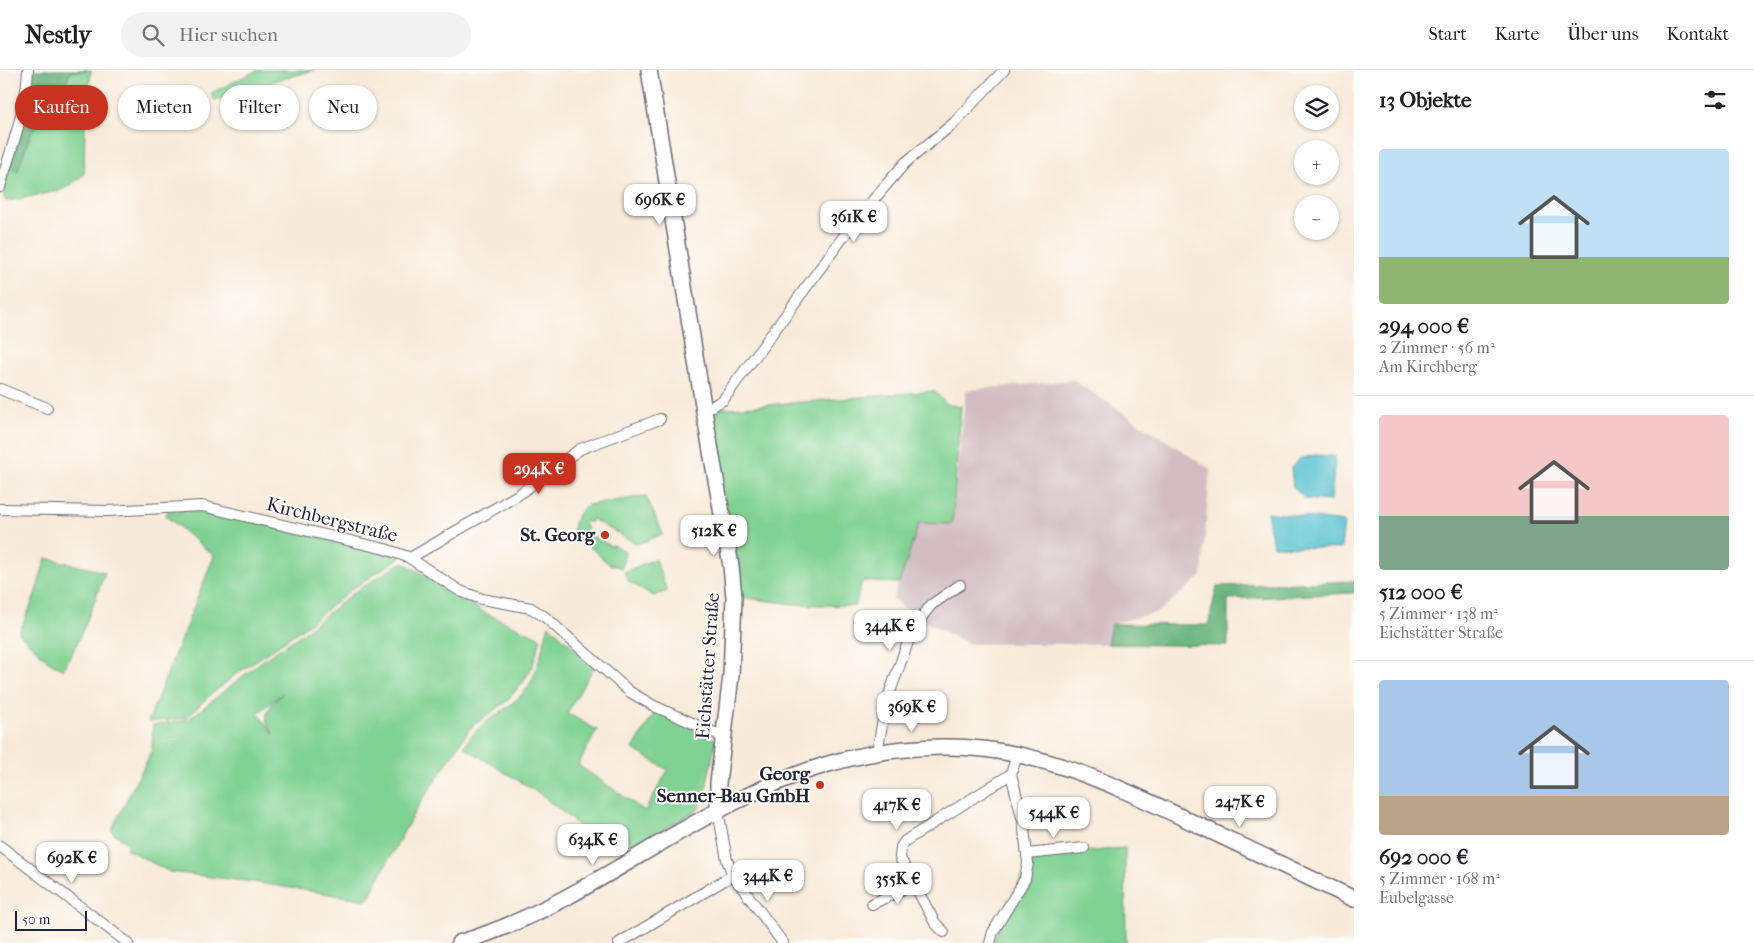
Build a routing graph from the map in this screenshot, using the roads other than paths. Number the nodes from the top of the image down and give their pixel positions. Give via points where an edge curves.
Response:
1 (28, 70) edge
2 (649, 70) edge
3 (1004, 70) edge
4 (0, 187) edge
5 (0, 389) edge
6 (47, 408) dead end
7 (704, 410) junction
8 (660, 419) dead end
9 (0, 509) edge
10 (410, 558) junction
11 (960, 585) dead end
12 (724, 738) junction
13 (877, 752) junction
14 (1017, 755) junction
15 (1011, 774) junction
16 (718, 811) junction
17 (0, 846) edge
18 (1084, 848) dead end
19 (1027, 854) junction
20 (733, 875) junction
21 (913, 884) junction
22 (1354, 899) edge
23 (872, 904) dead end
24 (944, 932) dead end
25 (477, 941) edge
26 (128, 943) edge
27 (459, 943) edge
28 (619, 943) edge
29 (783, 943) edge
30 (990, 943) edge

1 - 4 street via 27,88
2 - 7 main road, Eichstätter Straße
3 - 7 street via 954,123 905,163 855,221 723,400
5 - 6 street
7 - 12 main road, Eichstätter Straße via 734,597 731,676
8 - 10 street via 580,449 518,495
9 - 10 street, Kirchbergstraße via 108,511 202,506 385,549
10 - 12 street, Kirchbergstraße via 460,591 482,599 531,608 630,692
11 - 13 street via 931,605 912,628 886,703
12 - 16 main road, Eichstätter Straße
13 - 14 main road via 944,747
13 - 16 main road via 800,772
14 - 15 street
14 - 22 main road via 1078,771 1113,785
15 - 19 street via 1023,821
15 - 21 street via 905,841 900,858
16 - 20 street
16 - 25 main road via 581,890
17 - 26 street
18 - 19 street
19 - 30 street via 1025,879 993,932
20 - 28 street
20 - 29 street
21 - 23 street
21 - 24 street via 935,924
25 - 27 main road

